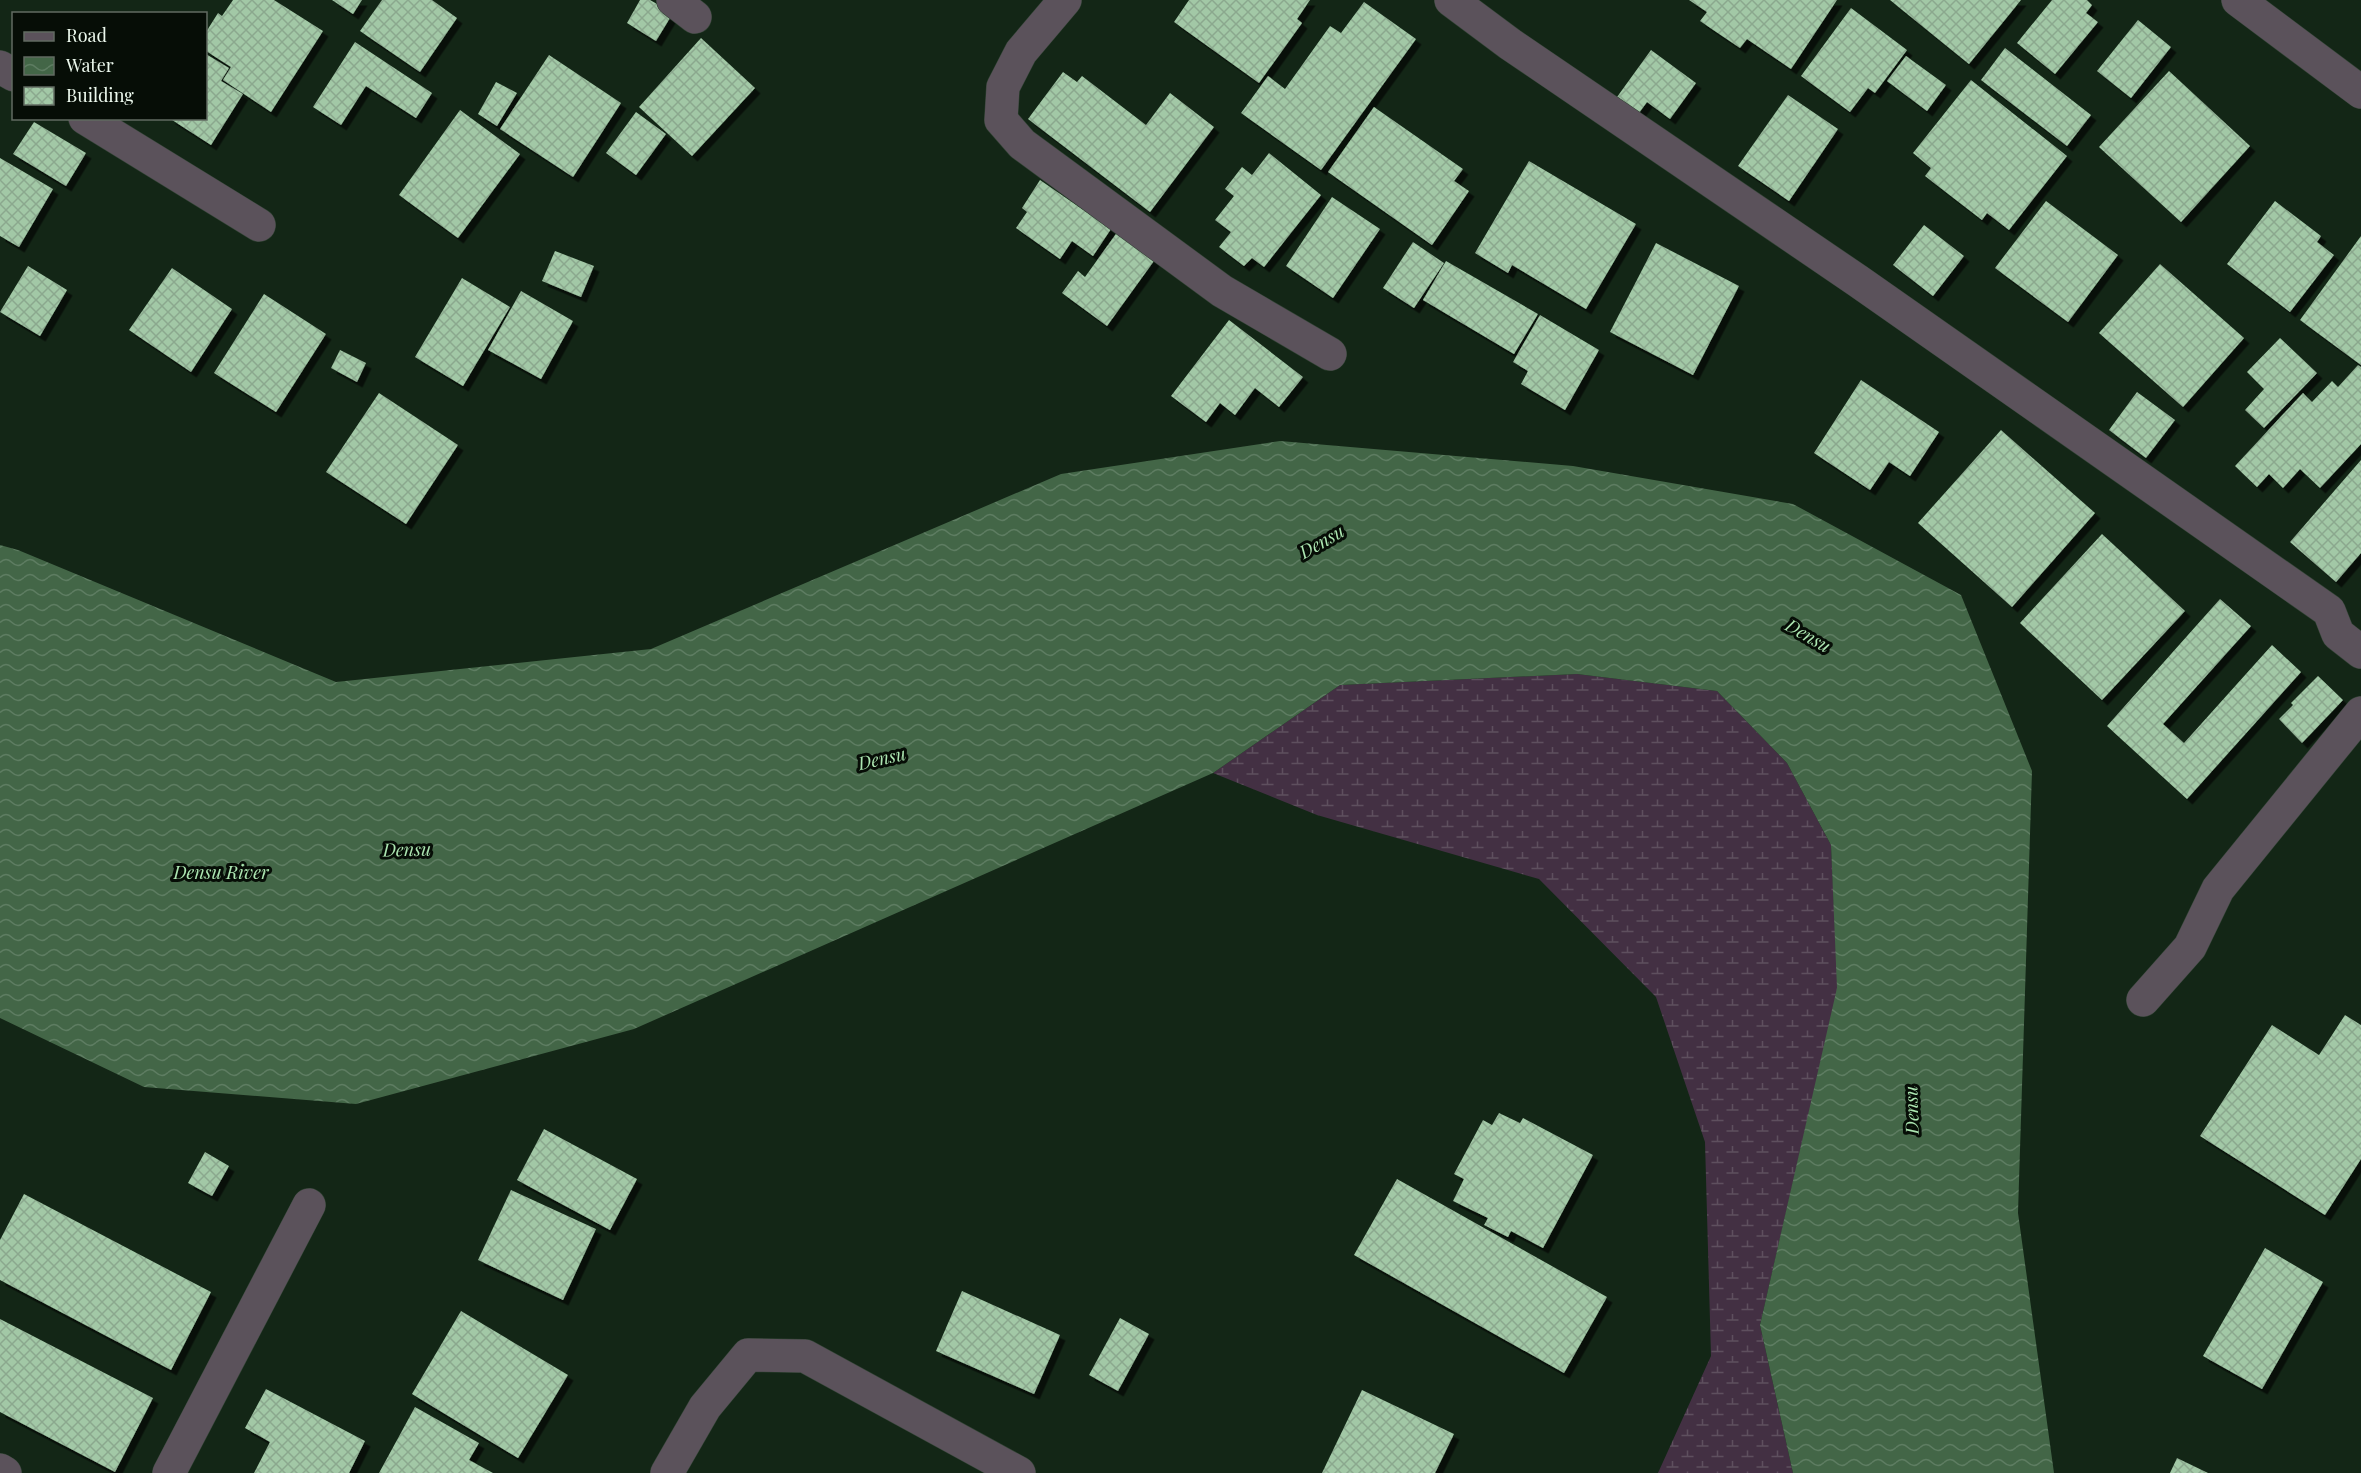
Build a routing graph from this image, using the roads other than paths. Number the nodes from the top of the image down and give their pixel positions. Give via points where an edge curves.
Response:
1 (1065, 0) edge
2 (1451, 0) edge
3 (2238, 0) edge
4 (2361, 92) edge
5 (88, 120) edge
6 (260, 225) dead end
7 (1330, 354) dead end
8 (2361, 652) edge
9 (2361, 713) edge
10 (2143, 1000) dead end
11 (309, 1205) dead end
12 (0, 1470) edge
13 (5, 1473) edge
14 (169, 1473) edge
15 (667, 1473) edge
16 (1019, 1473) edge

1 - 7 street via 1022,51 1003,87 1001,120 1022,144 1222,291
2 - 8 street via 2330,611 2338,634
3 - 4 street
5 - 6 street
9 - 10 street via 2218,889 2190,947
11 - 14 street
12 - 13 street
15 - 16 street via 705,1407 748,1355 804,1356

